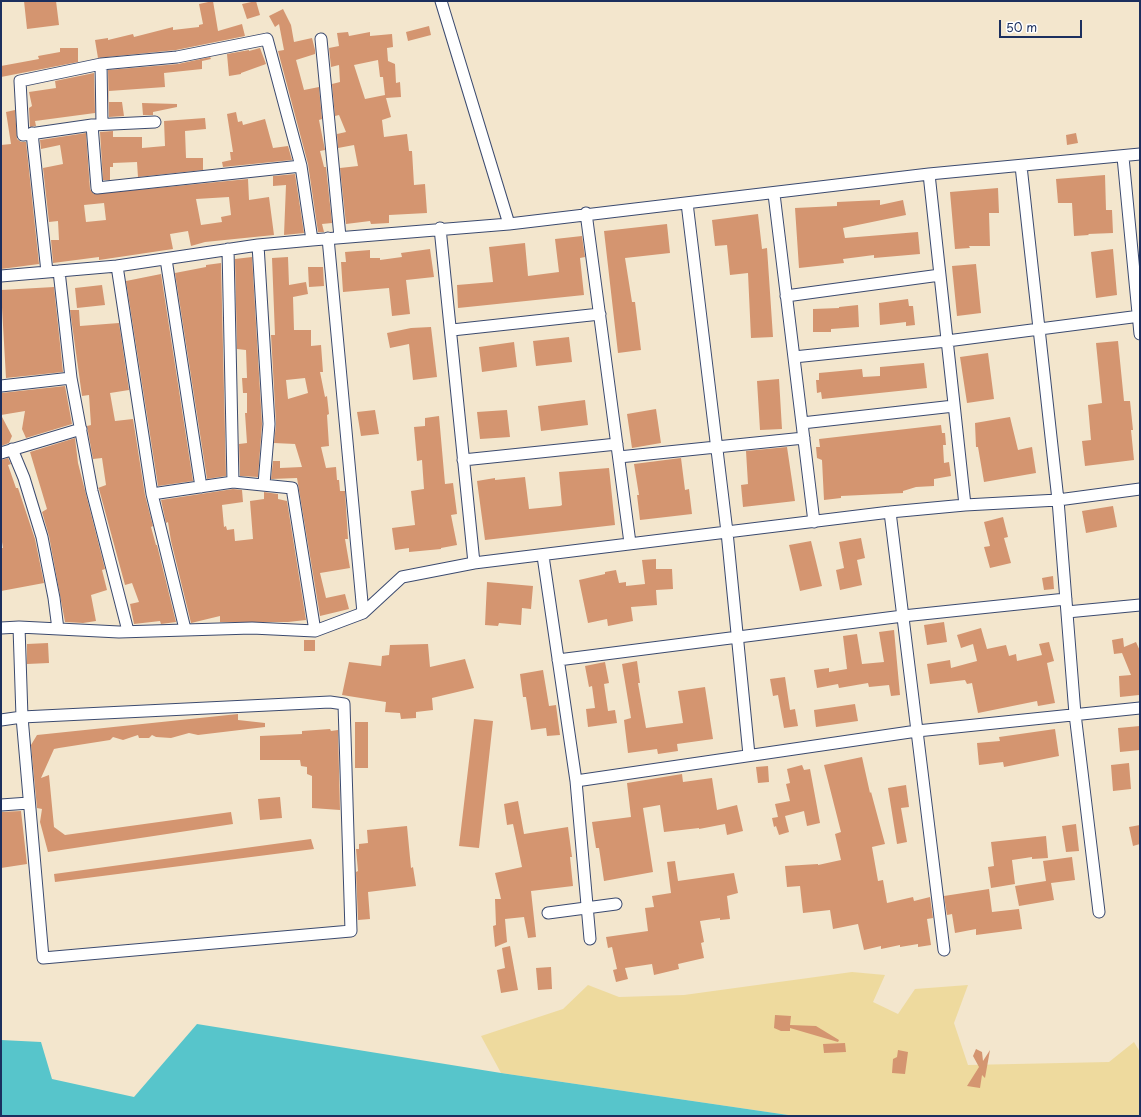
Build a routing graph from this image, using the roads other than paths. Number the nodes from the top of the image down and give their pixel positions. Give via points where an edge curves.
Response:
1 (441, 1) edge
2 (321, 39) dead end
3 (101, 64) junction
4 (155, 122) dead end
5 (97, 125) junction
6 (32, 133) junction
7 (1140, 154) edge
8 (1123, 157) junction
9 (301, 166) junction
10 (1021, 166) junction
11 (930, 174) junction
12 (774, 194) junction
13 (687, 203) junction
14 (586, 213) junction
15 (509, 224) junction
16 (440, 228) junction
17 (340, 237) junction
18 (328, 238) junction
19 (312, 240) junction
20 (258, 245) junction
21 (228, 250) junction
22 (1136, 251) edge
23 (166, 258) junction
24 (117, 266) junction
25 (59, 271) junction
26 (47, 272) junction
27 (940, 275) junction
28 (1, 276) edge
29 (786, 296) junction
30 (600, 314) junction
31 (1139, 316) edge
32 (1040, 328) junction
33 (452, 330) junction
34 (1140, 334) edge
35 (947, 341) junction
36 (794, 357) junction
37 (71, 378) junction
38 (1, 386) edge
39 (954, 406) junction
40 (802, 423) junction
41 (80, 429) junction
42 (804, 438) junction
43 (617, 444) junction
44 (717, 447) junction
45 (12, 449) junction
46 (1, 452) edge
47 (619, 457) junction
48 (463, 460) junction
49 (233, 482) junction
50 (264, 484) junction
51 (201, 487) junction
52 (1140, 489) edge
53 (152, 494) junction
54 (1058, 500) junction
55 (965, 505) junction
56 (890, 512) junction
57 (814, 522) junction
58 (727, 532) junction
59 (630, 543) junction
60 (543, 556) junction
61 (474, 563) junction
62 (1066, 599) junction
63 (1140, 605) edge
64 (1067, 612) junction
65 (363, 613) junction
66 (902, 616) junction
67 (19, 627) junction
68 (1, 628) edge
69 (58, 629) junction
70 (185, 629) junction
71 (315, 631) junction
72 (128, 632) junction
73 (738, 636) junction
74 (558, 660) junction
75 (1140, 708) edge
76 (1076, 714) junction
77 (22, 716) junction
78 (1, 720) edge
79 (917, 731) junction
80 (749, 755) junction
81 (576, 780) junction
82 (29, 803) junction
83 (1, 805) edge
84 (616, 904) dead end
85 (586, 908) junction
86 (1099, 912) dead end
87 (548, 913) dead end
88 (590, 939) dead end
89 (944, 950) dead end

1 - 15 street
2 - 17 street
3 - 5 street
3 - 6 street via 20,81 23,135
3 - 9 street via 177,57 268,39
4 - 5 street
5 - 6 street
5 - 9 street via 97,188
6 - 26 street
7 - 8 street
8 - 10 street
8 - 22 street
9 - 19 street
10 - 11 street
10 - 32 street
11 - 12 street
11 - 27 street
12 - 13 street
12 - 29 street
13 - 14 street
13 - 44 street
14 - 15 street
14 - 30 street
15 - 16 street
16 - 17 street
16 - 33 street
17 - 18 street
18 - 19 street
18 - 65 street
19 - 20 street
20 - 21 street
20 - 50 street via 269,424
21 - 23 street
21 - 49 street
22 - 31 street
23 - 24 street
23 - 51 street
24 - 25 street
24 - 53 street
25 - 26 street
25 - 37 street
26 - 28 street
27 - 29 street
27 - 35 street
29 - 36 street
30 - 33 street
30 - 43 street
31 - 32 street
31 - 34 street
32 - 35 street
32 - 54 street
33 - 48 street
35 - 36 street
35 - 39 street
36 - 40 street
37 - 38 street
37 - 41 street
39 - 40 street
39 - 55 street
40 - 42 street
41 - 45 street
41 - 72 street via 92,491
42 - 44 street
42 - 57 street
43 - 47 street
43 - 48 street
44 - 47 street
44 - 58 street
45 - 46 street
45 - 69 street via 42,537
47 - 59 street
48 - 61 street
49 - 50 street
49 - 51 street
50 - 71 street via 292,488
51 - 53 street
52 - 54 street
53 - 70 street
54 - 55 street
54 - 62 street
55 - 56 street
56 - 57 street
56 - 66 street
57 - 58 street
58 - 59 street
58 - 73 street
59 - 60 street
60 - 61 street
60 - 74 street
61 - 65 street via 402,576
62 - 64 street
62 - 66 street
63 - 64 street
64 - 76 street
65 - 71 street
66 - 73 street
66 - 79 street
67 - 68 street
67 - 69 street
67 - 77 street
69 - 72 street
70 - 71 street via 252,628
70 - 72 street
73 - 74 street
73 - 80 street
74 - 81 street
75 - 76 street
76 - 79 street
76 - 86 street
77 - 78 street
77 - 82 street
77 - 82 street via 330,702 344,704 351,931 43,958
79 - 80 street
79 - 89 street
80 - 81 street
81 - 85 street
82 - 83 street
84 - 85 street
85 - 87 street
85 - 88 street

